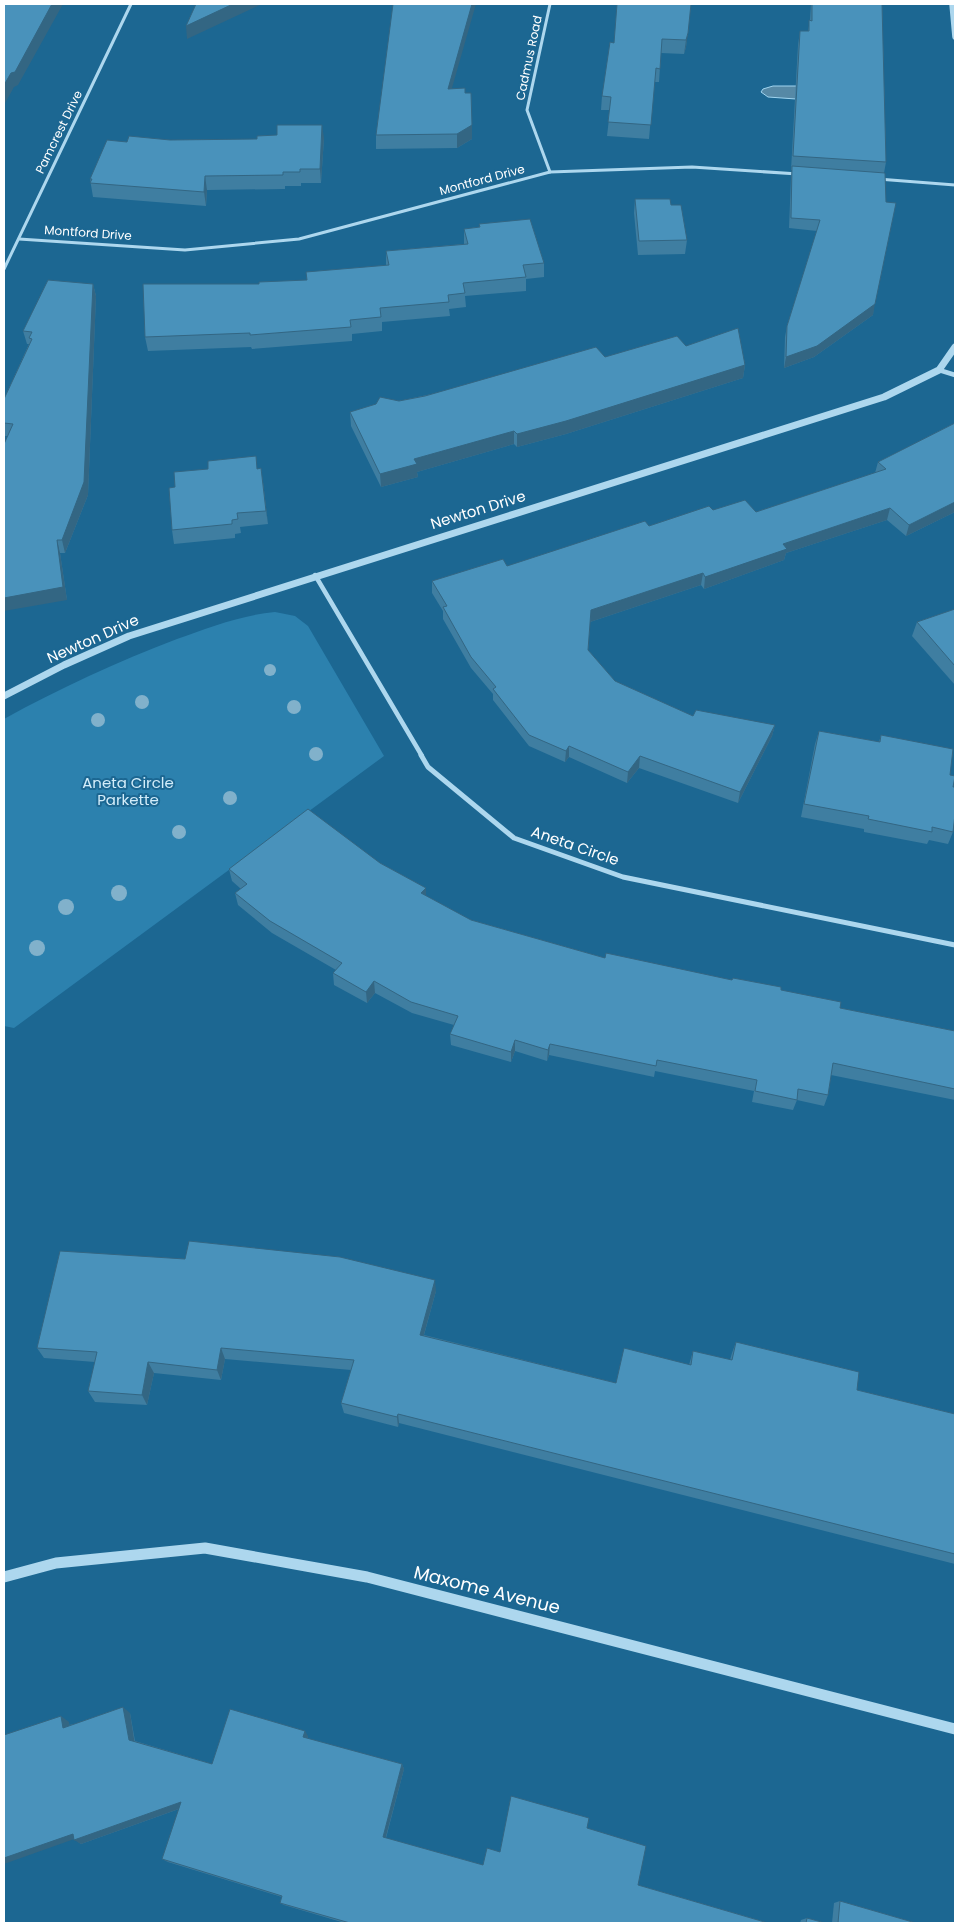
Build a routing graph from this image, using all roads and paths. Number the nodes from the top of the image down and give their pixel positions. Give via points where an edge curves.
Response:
1 (131, 4) edge
2 (550, 4) edge
3 (952, 4) edge
4 (955, 37) edge
5 (550, 172) junction
6 (799, 174) edge
7 (868, 179) edge
8 (955, 185) edge
9 (19, 239) junction
10 (4, 269) edge
11 (955, 348) edge
12 (939, 370) junction
13 (955, 375) edge
14 (315, 575) junction
15 (4, 696) edge
16 (955, 945) edge
17 (4, 1577) edge
18 (955, 1729) edge

1 - 9 street, Pamcrest Drive
2 - 5 street, Cadmus Road via 527,110
3 - 4 street
5 - 6 street, Montford Drive via 692,167
5 - 9 street, Montford Drive via 299,239 185,250
7 - 8 street
9 - 10 street, Pamcrest Drive
11 - 12 street, Newton Drive
12 - 13 street
12 - 14 street, Newton Drive via 884,397
14 - 15 street, Newton Drive via 129,636
14 - 16 street, Aneta Circle via 428,767 514,838 624,877
17 - 18 street, Maxome Avenue via 56,1563 205,1548 367,1577

